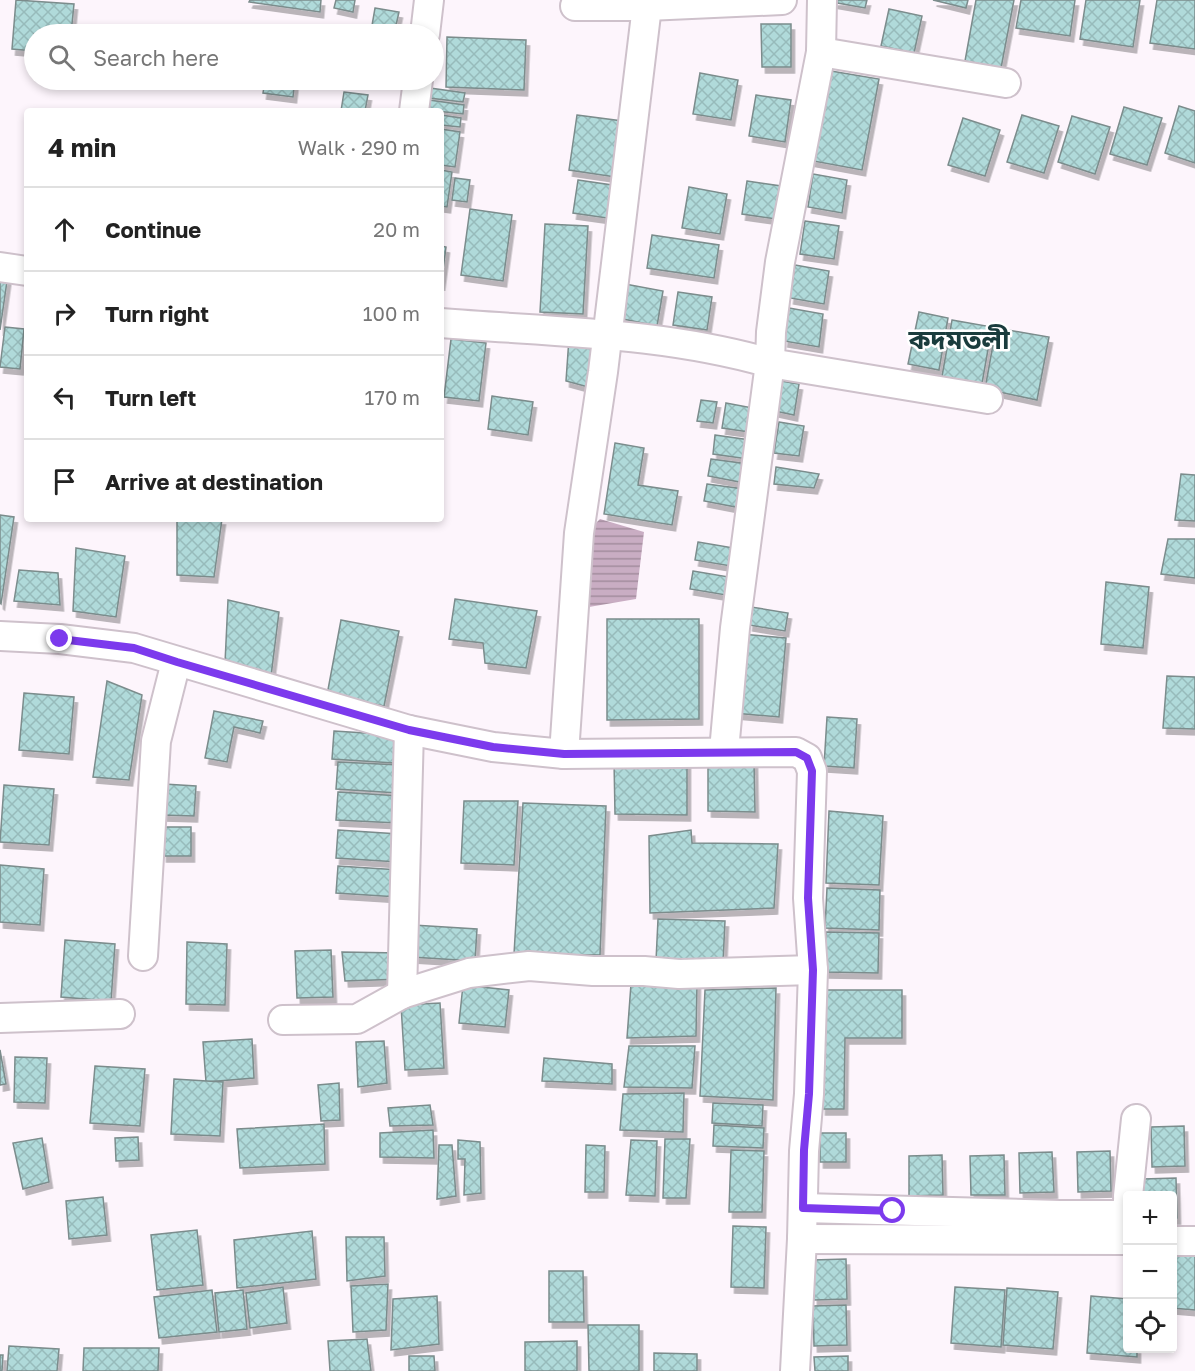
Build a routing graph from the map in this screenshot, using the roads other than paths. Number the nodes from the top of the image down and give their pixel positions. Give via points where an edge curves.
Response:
1 (429, 0) edge
2 (782, 0) edge
3 (822, 0) edge
4 (575, 6) dead end
5 (647, 6) junction
6 (425, 24) edge
7 (821, 52) junction
8 (1006, 83) dead end
9 (417, 90) edge
10 (414, 108) edge
11 (0, 267) edge
12 (24, 271) edge
13 (444, 323) edge
14 (607, 334) junction
15 (770, 363) junction
16 (988, 399) dead end
17 (0, 636) edge
18 (177, 662) junction
19 (409, 730) junction
20 (724, 752) junction
21 (564, 754) junction
22 (143, 956) dead end
23 (813, 970) junction
24 (402, 994) junction
25 (120, 1014) dead end
26 (0, 1018) edge
27 (283, 1020) dead end
28 (1136, 1119) dead end
29 (1129, 1191) edge
30 (803, 1208) junction
31 (1123, 1215) edge
32 (802, 1239) junction
33 (1123, 1240) edge
34 (1177, 1241) edge
35 (1195, 1241) edge
36 (795, 1371) edge

1 - 6 street
2 - 5 street
3 - 7 street
4 - 5 street
5 - 14 street
7 - 8 street
7 - 15 street via 780,262
9 - 10 street
11 - 12 street
13 - 14 street
14 - 15 street
14 - 21 street via 579,533
15 - 16 street
15 - 20 street via 735,628
17 - 18 street via 134,648
18 - 19 street
18 - 22 street via 156,741
19 - 21 street via 493,747
19 - 24 street
20 - 21 street
20 - 23 street via 796,752 807,758 812,771 808,898
23 - 24 street via 679,974 529,966 469,973
23 - 30 street
24 - 27 street via 357,1019
25 - 26 street
28 - 29 street
30 - 31 street
30 - 32 street
32 - 33 street
32 - 36 street
34 - 35 street

